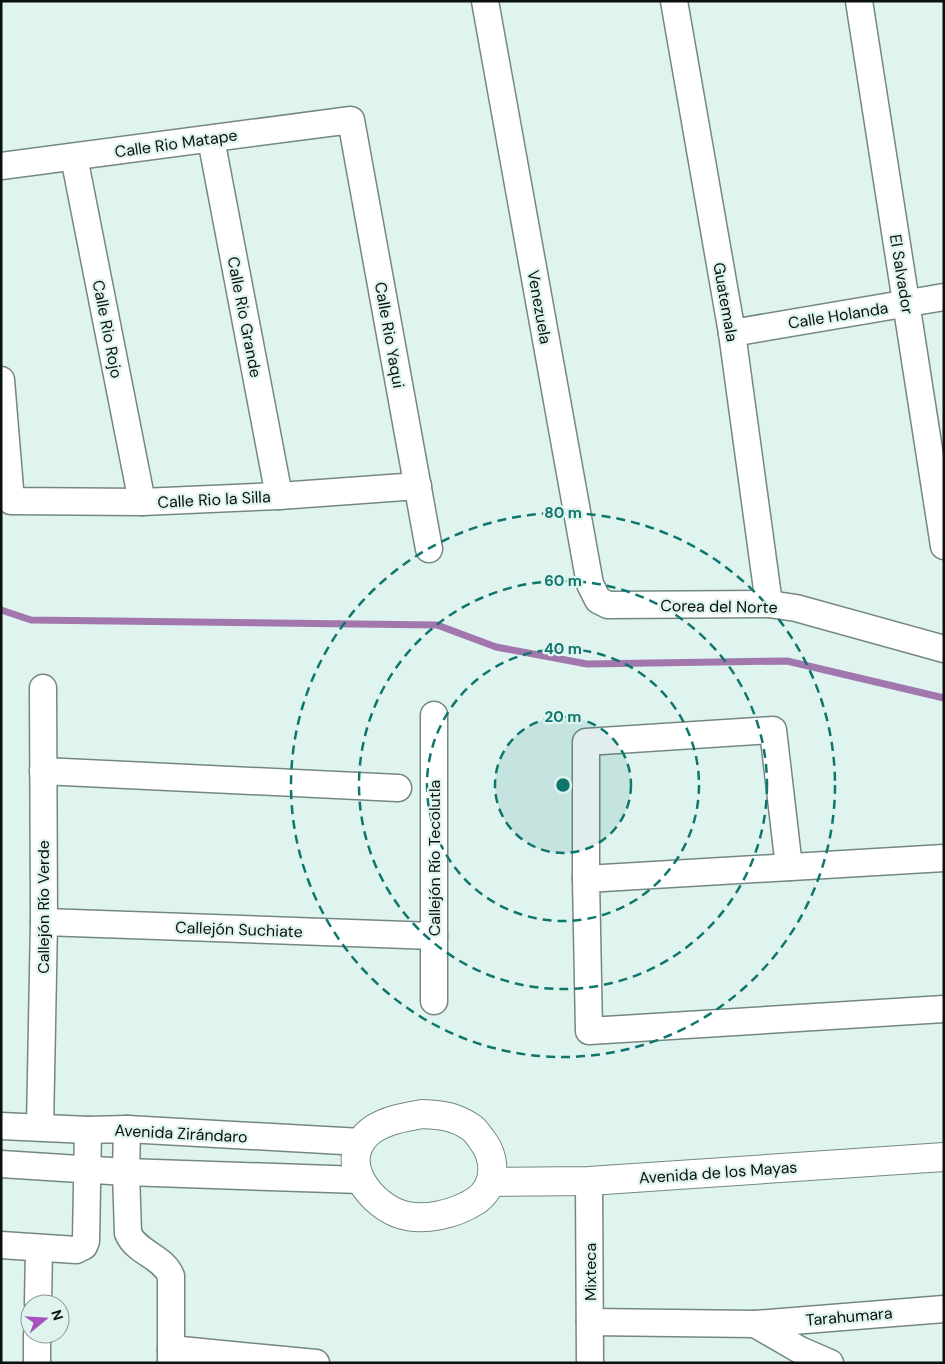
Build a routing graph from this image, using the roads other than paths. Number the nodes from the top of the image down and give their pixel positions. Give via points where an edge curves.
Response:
1 (486, 1) edge
2 (674, 1) edge
3 (859, 1) edge
4 (351, 120) joint
5 (211, 139) junction
6 (74, 157) junction
7 (1, 166) edge
8 (944, 296) edge
9 (907, 303) junction
10 (732, 333) junction
11 (1, 380) edge
12 (418, 486) junction
13 (279, 496) junction
14 (142, 502) junction
15 (944, 546) edge
16 (429, 549) dead end
17 (769, 604) junction
18 (608, 605) joint
19 (944, 649) edge
20 (43, 688) dead end
21 (434, 715) dead end
22 (43, 771) junction
23 (398, 788) dead end
24 (944, 858) edge
25 (788, 867) junction
26 (586, 879) junction
27 (44, 922) junction
28 (434, 936) junction
29 (434, 1001) dead end
30 (944, 1009) edge
31 (1, 1126) edge
32 (40, 1127) junction
33 (88, 1130) junction
34 (126, 1130) junction
35 (361, 1142) junction
36 (944, 1157) edge
37 (1, 1164) edge
38 (87, 1169) junction
39 (126, 1172) junction
40 (360, 1180) junction
41 (589, 1181) junction
42 (491, 1182) junction
43 (1, 1245) edge
44 (39, 1248) junction
45 (38, 1294) edge
46 (944, 1309) edge
47 (590, 1322) junction
48 (755, 1324) junction
49 (37, 1344) edge
50 (171, 1356) edge
51 (36, 1363) edge
52 (309, 1363) edge
53 (316, 1363) edge
54 (590, 1363) edge
55 (830, 1363) edge

1 - 18 street, Venezuela via 590,584 598,600
2 - 10 street, Guatemala
3 - 9 street, El Salvador
4 - 5 street, Calle Rio Matape
4 - 12 street, Calle Rio Yaqui
5 - 6 street, Calle Rio Matape
5 - 13 street, Calle Rio Grande
6 - 7 street, Calle Rio Matape
6 - 14 street, Calle Rio Rojo
8 - 9 street, Calle Holanda
9 - 10 street, Calle Holanda
9 - 15 street, El Salvador
10 - 17 street, Guatemala
11 - 14 street, Calle Rio la Silla via 11,501
12 - 13 street, Calle Rio la Silla
12 - 16 street, Calle Rio Yaqui
13 - 14 street, Calle Rio la Silla
17 - 18 street, Corea del Norte
17 - 19 street, Corea del Norte via 796,608
20 - 22 street, Callejón Río Verde
21 - 28 street, Callejón Río Tecolutla
22 - 23 street
22 - 27 street, Callejón Río Verde
24 - 25 street
25 - 26 street
25 - 26 street via 773,730 586,742
26 - 30 street via 589,1031
27 - 28 street, Callejón Suchiate
27 - 32 street, Callejón Río Verde
28 - 29 street, Callejón Río Tecolutla
31 - 32 street, Avenida Zirándaro
32 - 33 street, Avenida Zirándaro
33 - 34 street, Avenida Zirándaro
33 - 38 street
34 - 35 street, Avenida Zirándaro
34 - 39 street
35 - 40 street via 356,1159
35 - 42 street via 371,1131 391,1120 422,1114 448,1116 474,1129 487,1147 493,1164
36 - 41 street, Avenida de los Mayas
37 - 38 street
38 - 39 street
38 - 44 street via 84,1246 76,1250
39 - 40 street
39 - 50 street via 128,1233 133,1241 163,1263 171,1276
40 - 42 street via 380,1203 399,1214 424,1217 448,1215 470,1204 484,1194
41 - 42 street, Avenida de los Mayas
41 - 47 street, Mixteca
43 - 44 street
44 - 45 street
46 - 48 street, Tarahumara
47 - 48 street, Tarahumara
47 - 54 street, Mixteca
48 - 55 street, Tarahumara
49 - 51 street
50 - 52 street
52 - 53 street

